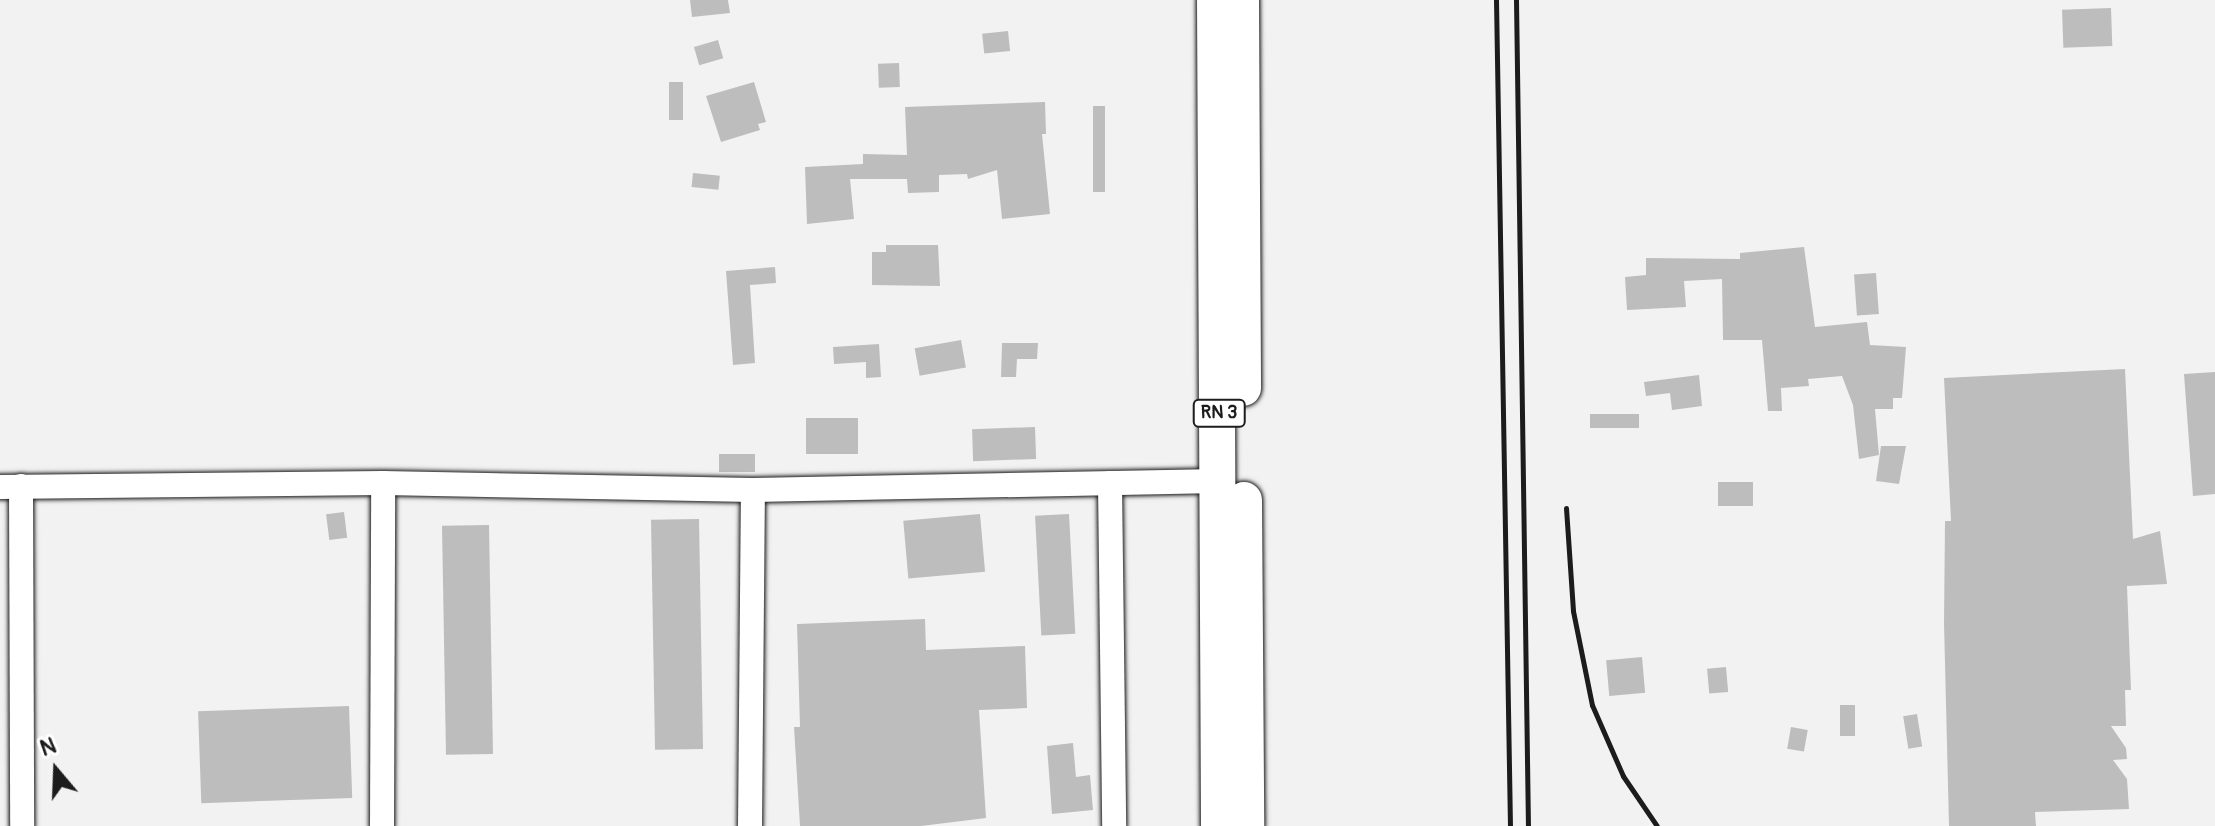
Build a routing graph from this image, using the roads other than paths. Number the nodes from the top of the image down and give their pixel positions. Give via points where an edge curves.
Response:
1 (1215, 0) edge
2 (1241, 0) edge
3 (1219, 481) junction
4 (383, 483) junction
5 (1110, 483) junction
6 (11, 487) edge
7 (753, 490) junction
8 (22, 826) edge
9 (382, 826) edge
10 (750, 826) edge
11 (1114, 826) edge
12 (1219, 826) edge
13 (1246, 826) edge

1 - 3 highway, RN 3
2 - 13 highway, RN 3
3 - 5 street
3 - 12 highway, RN 3
4 - 6 street
4 - 7 street
4 - 9 street
5 - 7 street
5 - 11 street
6 - 8 street
7 - 10 street

